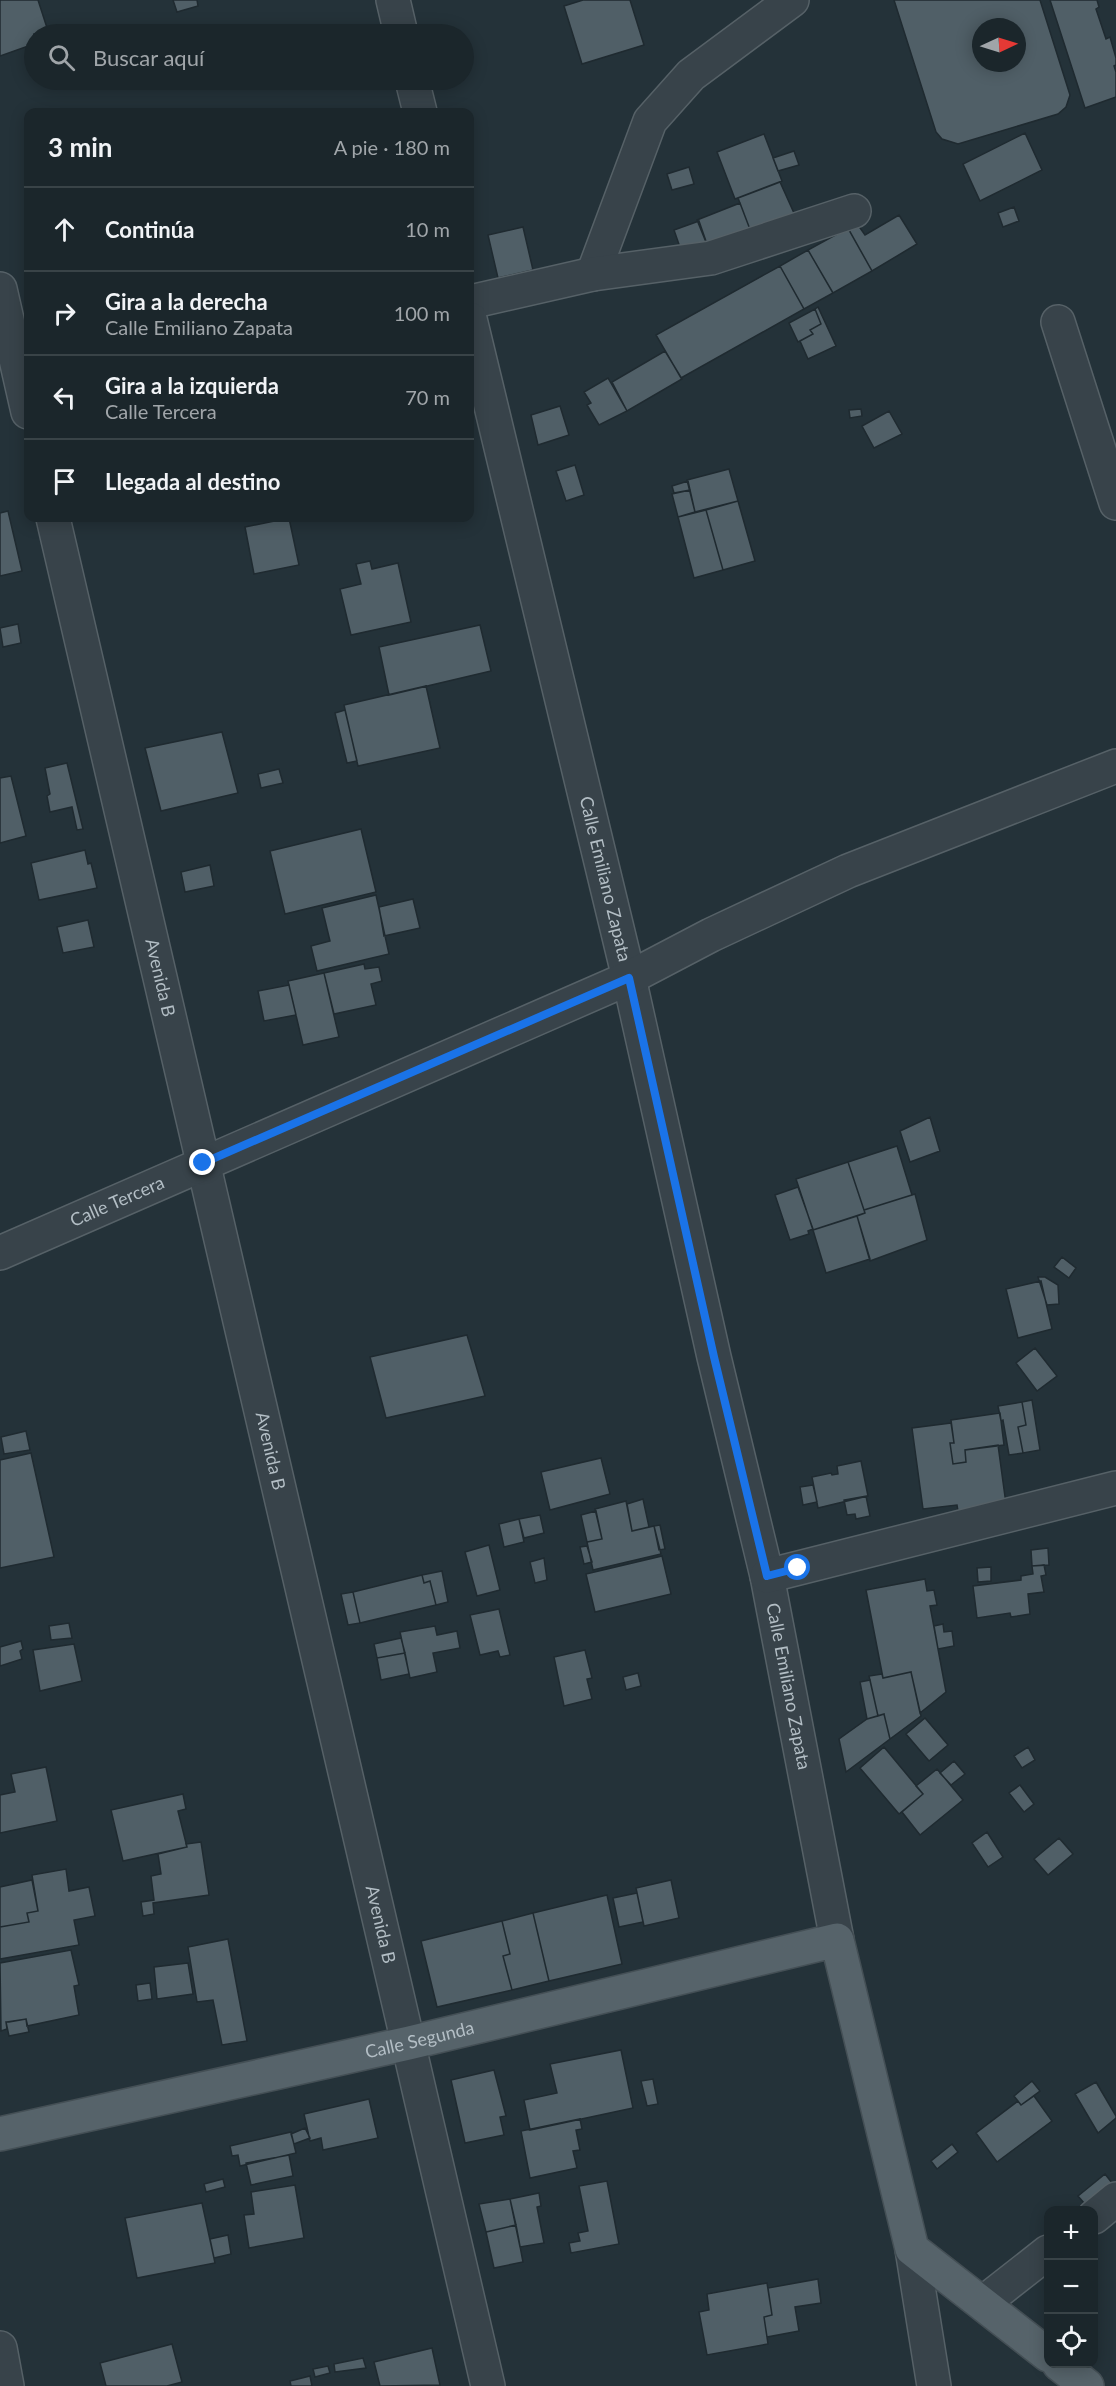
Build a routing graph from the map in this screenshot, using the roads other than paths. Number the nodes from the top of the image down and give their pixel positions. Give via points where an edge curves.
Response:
1 (393, 0) edge
2 (792, 0) edge
3 (399, 24) edge
4 (414, 90) edge
5 (419, 108) edge
6 (854, 211) dead end
7 (592, 274) junction
8 (0, 289) edge
9 (474, 301) edge
10 (1058, 322) dead end
11 (474, 336) edge
12 (24, 394) edge
13 (1116, 503) edge
14 (54, 522) edge
15 (1116, 766) edge
16 (629, 978) junction
17 (203, 1163) junction
18 (0, 1253) edge
19 (1116, 1488) edge
20 (767, 1576) junction
21 (837, 1940) junction
22 (409, 2043) junction
23 (0, 2134) edge
24 (1116, 2199) edge
25 (1098, 2214) edge
26 (912, 2249) junction
27 (1044, 2255) edge
28 (983, 2303) junction
29 (0, 2348) edge
30 (1044, 2352) edge
31 (1064, 2368) edge
32 (8, 2386) edge
33 (488, 2386) edge
34 (934, 2386) edge
35 (1087, 2386) edge

1 - 3 street
2 - 7 street via 691,75 650,121
4 - 5 street
6 - 7 street via 711,258
7 - 9 street
8 - 12 street
10 - 13 street
11 - 16 street, Calle Emiliano Zapata
14 - 17 street, Avenida B
15 - 16 street, Calle Tercera via 848,871
16 - 17 street, Calle Tercera
16 - 20 street, Calle Emiliano Zapata
17 - 18 street, Calle Tercera
17 - 22 street, Avenida B
19 - 20 street
20 - 21 street, Calle Emiliano Zapata
21 - 22 main road, Calle Segunda
21 - 26 main road, Calle Emiliano Zapata
22 - 23 main road, Calle Segunda
22 - 33 street, Avenida B
24 - 25 street
26 - 28 main road
26 - 34 street, Calle Emiliano Zapata
27 - 28 street
28 - 30 main road
29 - 32 street
31 - 35 main road

